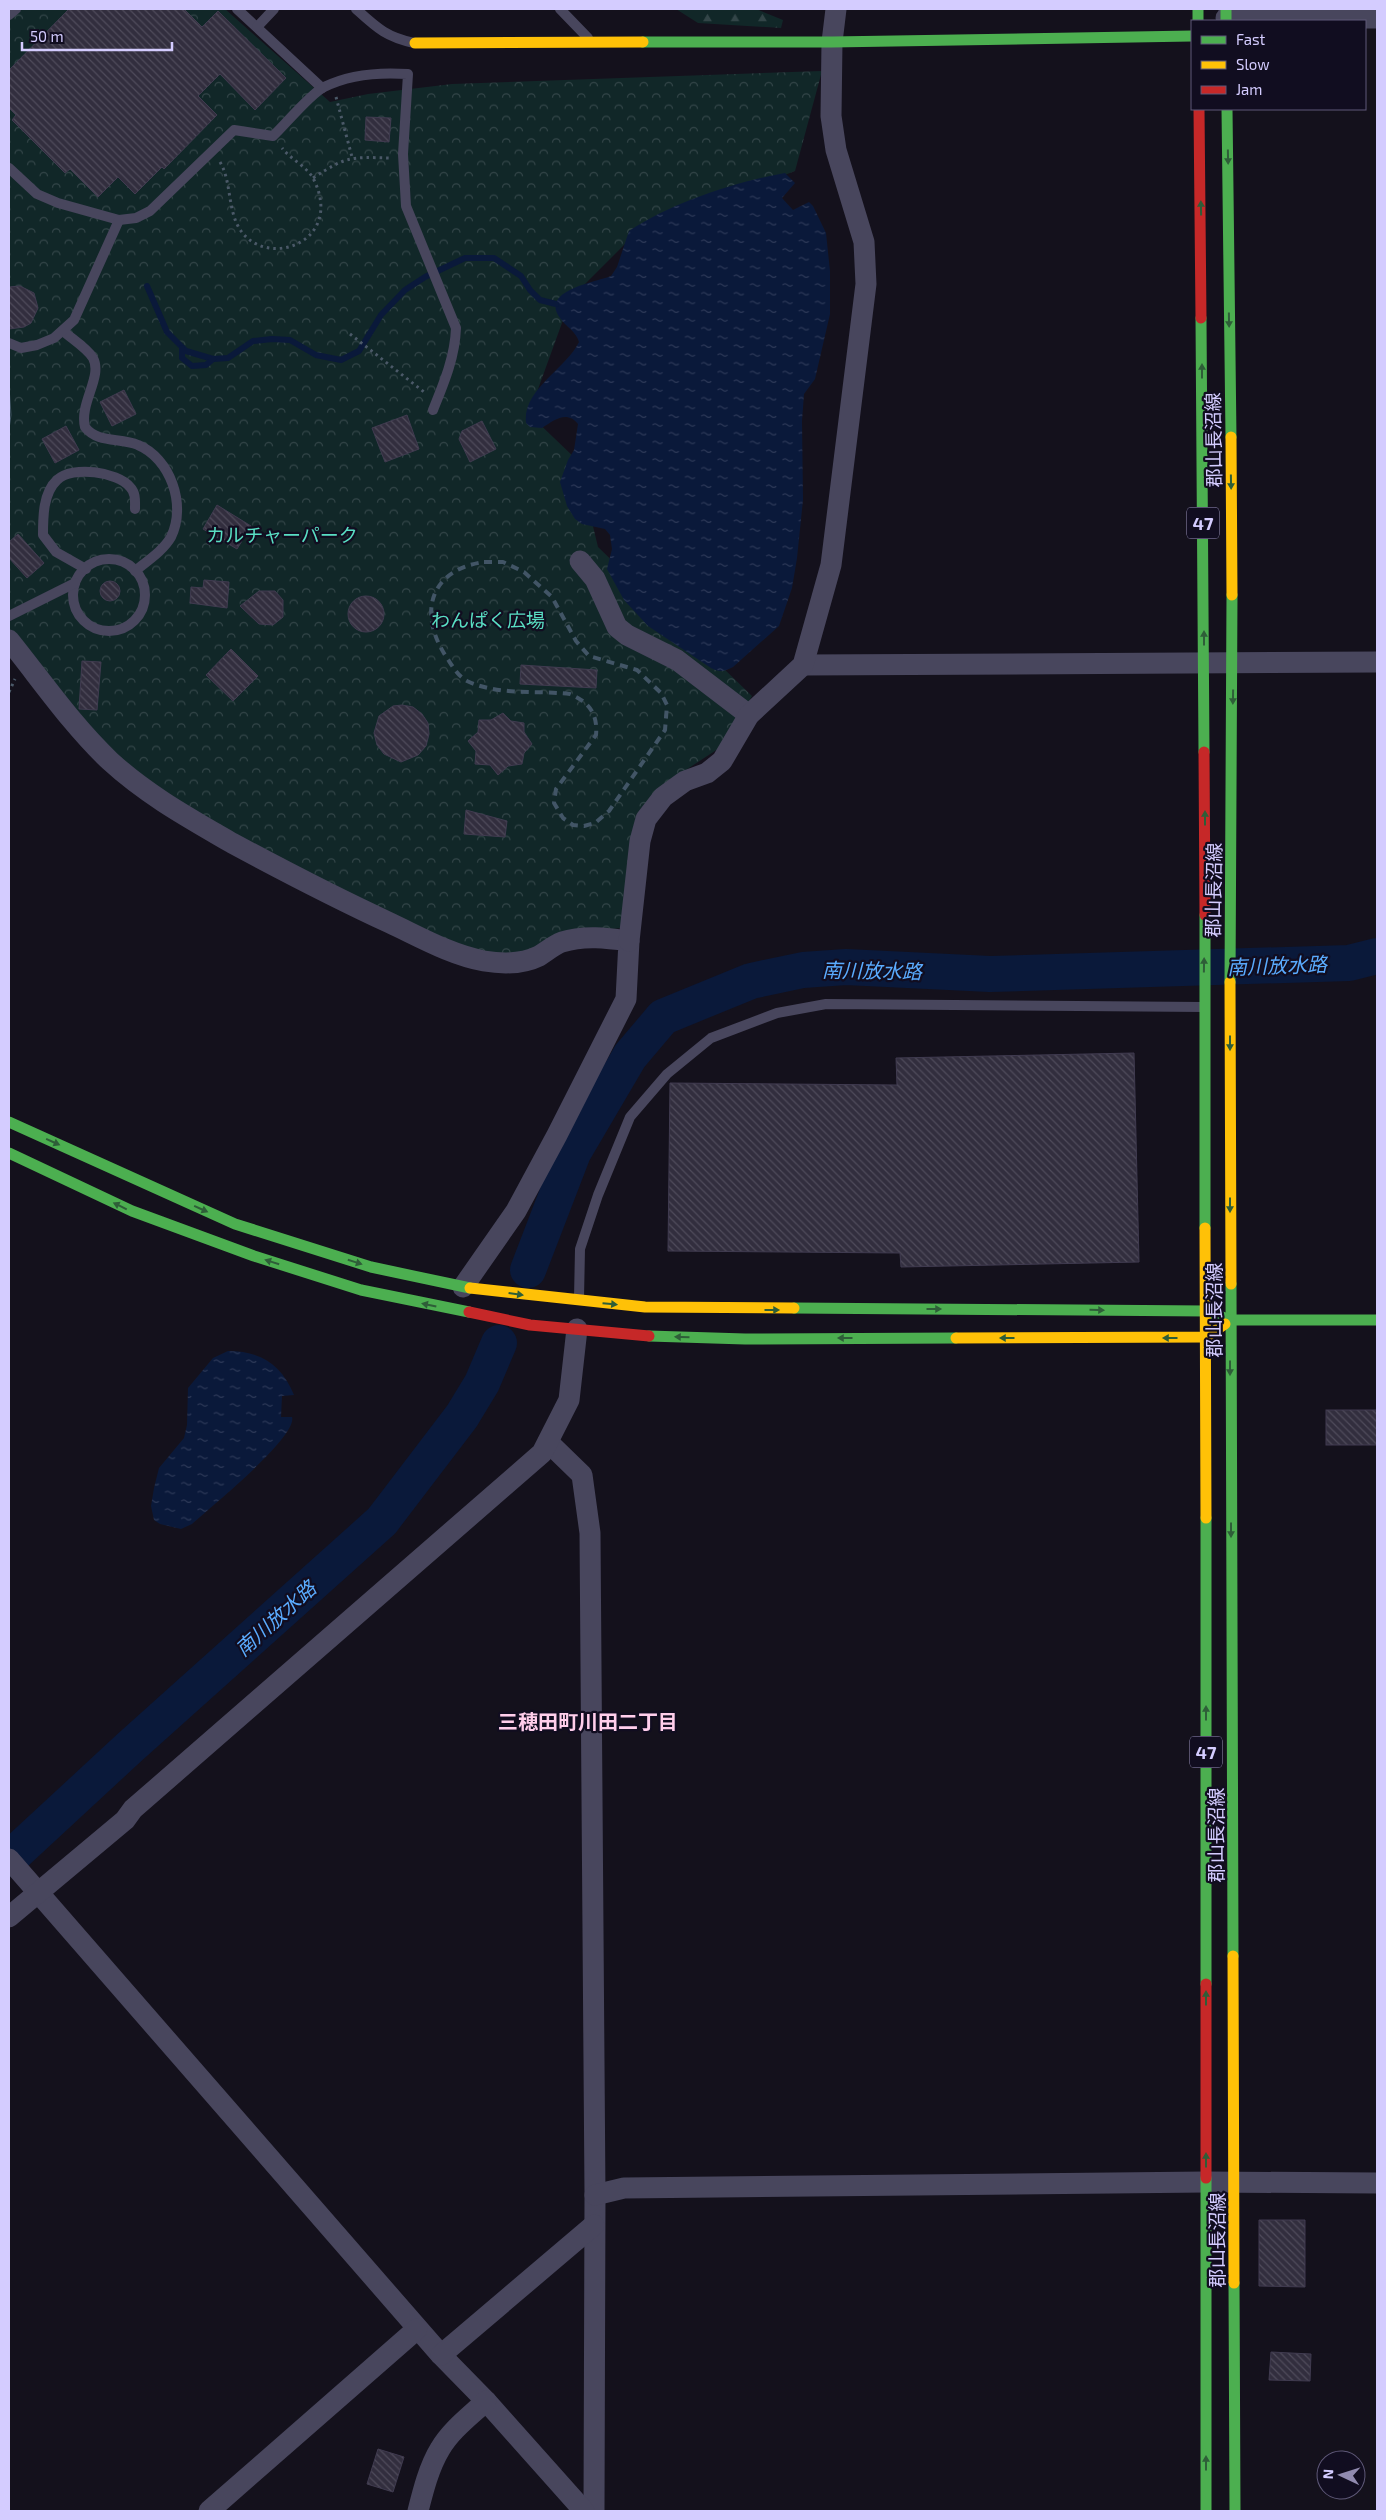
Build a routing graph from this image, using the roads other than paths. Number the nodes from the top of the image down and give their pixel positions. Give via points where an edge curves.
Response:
1 (16, 9) edge
2 (237, 9) edge
3 (274, 9) edge
4 (356, 9) edge
5 (560, 9) edge
6 (836, 9) edge
7 (9, 15) edge
8 (1226, 16) edge
9 (1377, 18) edge
10 (257, 27) junction
11 (1191, 36) edge
12 (592, 42) junction
13 (832, 42) junction
14 (415, 43) joint
15 (322, 88) junction
16 (1199, 110) edge
17 (1227, 110) edge
18 (9, 168) edge
19 (119, 220) junction
20 (63, 331) junction
21 (9, 343) edge
22 (435, 405) road end
23 (135, 509) dead end
24 (580, 561) dead end
25 (86, 569) junction
26 (134, 571) junction
27 (75, 583) junction
28 (9, 616) edge
29 (9, 640) edge
30 (1233, 662) junction
31 (1377, 662) edge
32 (1204, 663) junction
33 (803, 665) junction
34 (749, 715) junction
35 (629, 942) junction
36 (1204, 1007) junction
37 (9, 1122) edge
38 (9, 1153) edge
39 (463, 1287) junction
40 (579, 1301) junction
41 (1206, 1311) junction
42 (1230, 1320) junction
43 (1377, 1320) edge
44 (577, 1329) junction
45 (1206, 1338) junction
46 (548, 1442) junction
47 (9, 1859) edge
48 (33, 1888) junction
49 (9, 1917) edge
50 (1206, 2182) junction
51 (1233, 2183) junction
52 (1377, 2183) edge
53 (594, 2194) junction
54 (594, 2225) junction
55 (418, 2329) junction
56 (441, 2355) junction
57 (486, 2401) junction
58 (209, 2511) edge
59 (418, 2511) edge
60 (584, 2511) edge
61 (594, 2511) edge
62 (1206, 2511) edge
63 (1235, 2511) edge

1 - 7 lane
2 - 10 lane
3 - 10 lane
4 - 14 lane via 381,32
5 - 12 lane
6 - 13 street
8 - 9 street
10 - 15 lane
11 - 13 main road
12 - 13 main road
12 - 14 main road
13 - 33 street via 834,142 864,242 866,284 831,565
15 - 19 lane via 273,136 234,130 150,211 136,218
15 - 22 lane via 357,76 384,72 408,74 402,158 406,206 456,328 456,343
32 -> 16 main road, 郡山長沼線 / 47
17 -> 30 main road, 郡山長沼線 / 47
18 - 19 lane via 37,194
19 - 20 lane via 74,320
20 - 21 lane via 54,338 22,348
20 - 26 lane via 92,357 95,367 93,384 83,409 85,428 95,436 137,444 152,453 172,483 176,513 171,536 162,548
23 - 25 lane via 131,487 118,477 96,472 68,474 58,479 45,502 43,535 56,552
24 - 34 street via 595,579 617,627 677,660
25 - 26 lane via 105,560 118,560
25 - 27 lane
26 - 27 lane via 144,588 144,601 132,624 120,630 94,628 83,620 73,596
27 - 28 lane
29 - 35 street via 65,713 110,761 152,797 259,858 352,905 458,954 483,961 524,961 538,957 560,942 578,938 603,937
30 - 31 street
30 - 32 street
30 -> 42 main road, 郡山長沼線 / 47
32 - 33 street
36 -> 32 main road, 郡山長沼線 / 47
33 - 34 street
34 - 35 street via 722,761 663,797 646,820 640,841
35 - 39 street via 626,998 516,1211
36 - 40 lane via 826,1004 777,1013 712,1038 667,1074 630,1117 580,1249
36 - 41 main road, 郡山長沼線 / 47
37 -> 39 main road via 235,1224 371,1266
44 -> 38 main road via 530,1325 362,1290 254,1256 132,1211
39 -> 40 main road
40 -> 41 main road via 645,1307 755,1310
41 - 42 main road
41 - 45 main road, 郡山長沼線 / 47
42 - 43 main road
42 - 45 main road
42 -> 51 main road, 郡山長沼線 / 47
45 -> 44 main road via 735,1338 634,1336
44 - 46 street via 569,1400
50 -> 45 main road, 郡山長沼線 / 47
46 - 48 street via 542,1453 133,1809 125,1820
46 - 53 street via 582,1475 590,1533
47 - 48 street
48 - 49 street
48 - 55 street
50 - 51 street
50 - 53 street via 624,2188
62 -> 50 main road, 郡山長沼線 / 47
51 - 52 street
51 - 63 main road, 郡山長沼線 / 47
53 - 54 street
54 - 56 street
54 - 61 street
55 - 56 street
55 - 58 street
56 - 57 street
57 - 59 street via 440,2449
57 - 60 street

